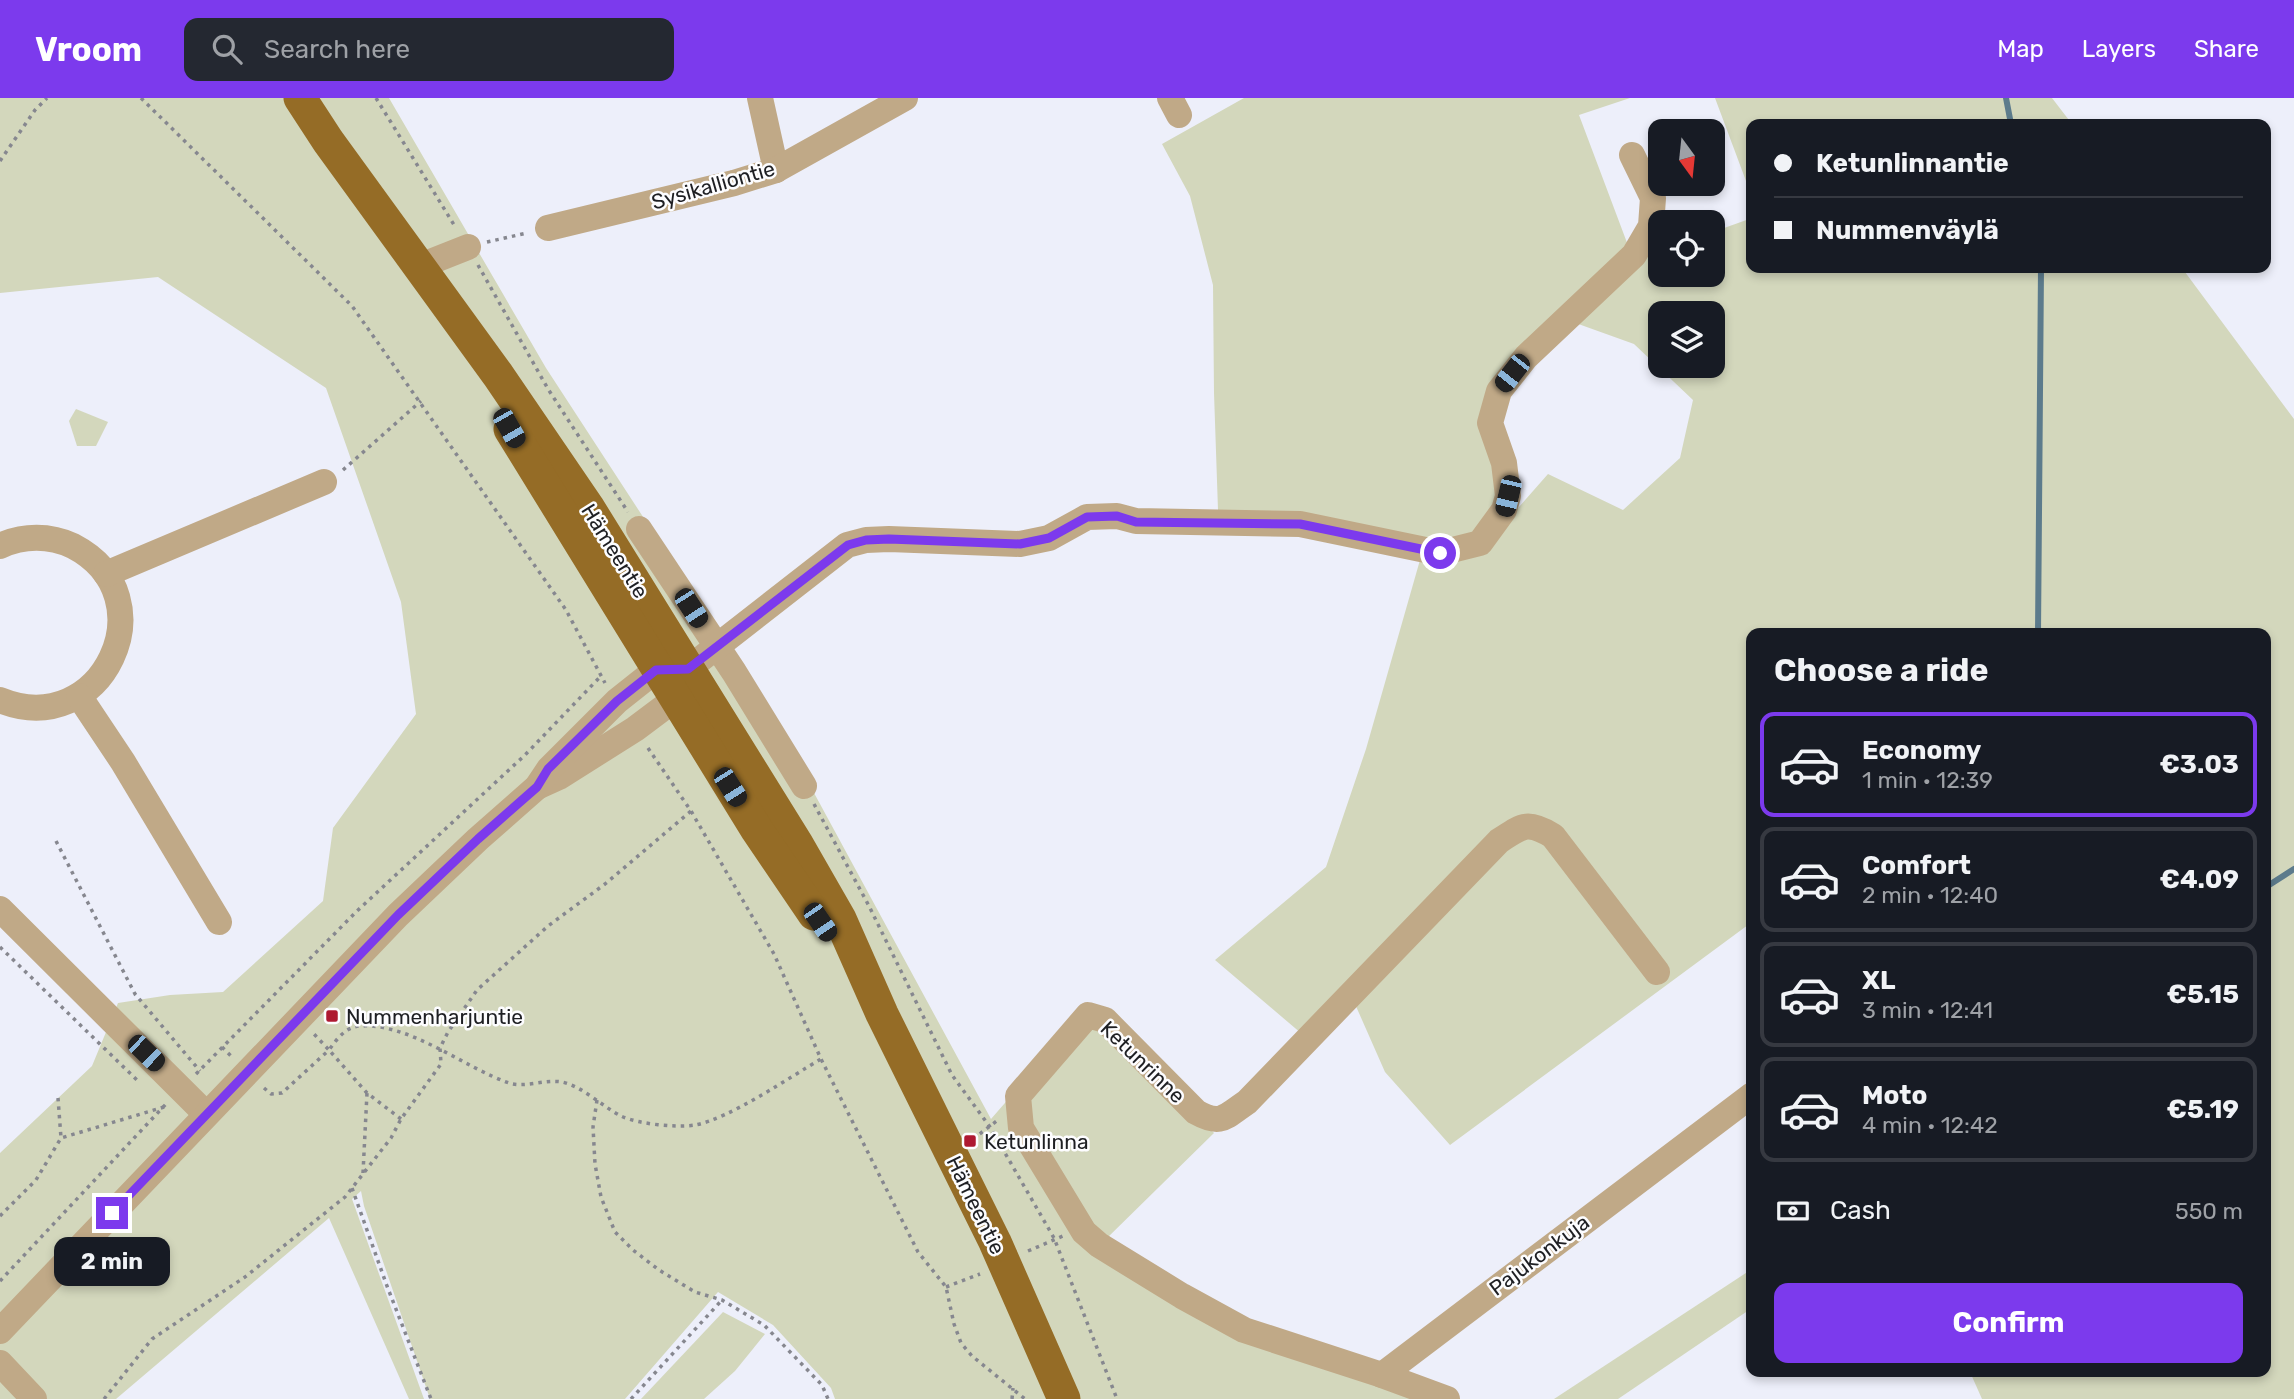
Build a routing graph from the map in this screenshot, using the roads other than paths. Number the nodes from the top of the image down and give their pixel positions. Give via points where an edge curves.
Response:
1 (300, 98) edge
2 (321, 98) edge
3 (760, 98) edge
4 (905, 98) edge
5 (1632, 155) dead end
6 (776, 170) junction
7 (548, 228) road end
8 (468, 247) road end
9 (421, 268) junction
10 (324, 482) road end
11 (639, 529) road end
12 (0, 546) edge
13 (106, 574) junction
14 (716, 647) junction
15 (672, 669) junction
16 (79, 696) junction
17 (0, 699) edge
18 (675, 699) junction
19 (804, 786) road end
20 (537, 787) junction
21 (0, 909) edge
22 (219, 922) dead end
23 (1657, 972) dead end
24 (883, 1014) junction
25 (1746, 1100) edge
26 (206, 1114) junction
27 (0, 1331) edge
28 (0, 1363) edge
29 (1382, 1375) junction
30 (34, 1399) edge
31 (1064, 1399) edge
32 (1447, 1399) edge

1 - 9 main road, Hämeentie
2 - 9 main road, Hämeentie
3 - 6 street
4 - 6 street, Sysikalliontie
5 - 14 street via 1653,198 1651,226 1634,255 1526,356 1499,391 1490,424 1504,463 1508,496 1504,510 1480,542 1440,553 1300,524 1136,522 1117,516 1087,517 1049,538 1020,544 866,540 848,545
6 - 7 street, Sysikalliontie
8 - 9 street
9 - 15 main road, Hämeentie via 588,507
10 - 13 street
11 - 14 street
12 - 13 street via 29,537 51,538 81,550
13 - 16 street via 119,607 119,641 103,674
14 - 15 street
14 - 19 street
15 - 18 main road, Hämeentie
15 - 20 street via 617,701 548,769
15 - 24 main road, Hämeentie via 797,845 840,919
16 - 17 street via 47,707
16 - 22 street
18 - 20 street via 635,729
18 - 24 main road, Hämeentie via 757,830
20 - 26 street via 398,915
21 - 26 street
23 - 29 street, Ketunrinne via 1553,836 1537,827 1520,827 1499,841 1247,1102 1224,1118 1210,1120 1196,1112 1105,1020 1088,1015 1018,1096 1021,1128 1084,1232 1098,1245 1244,1330
24 - 31 main road, Hämeentie via 995,1242
25 - 29 street, Pajukonkuja
26 - 27 street
28 - 30 street
29 - 32 street

